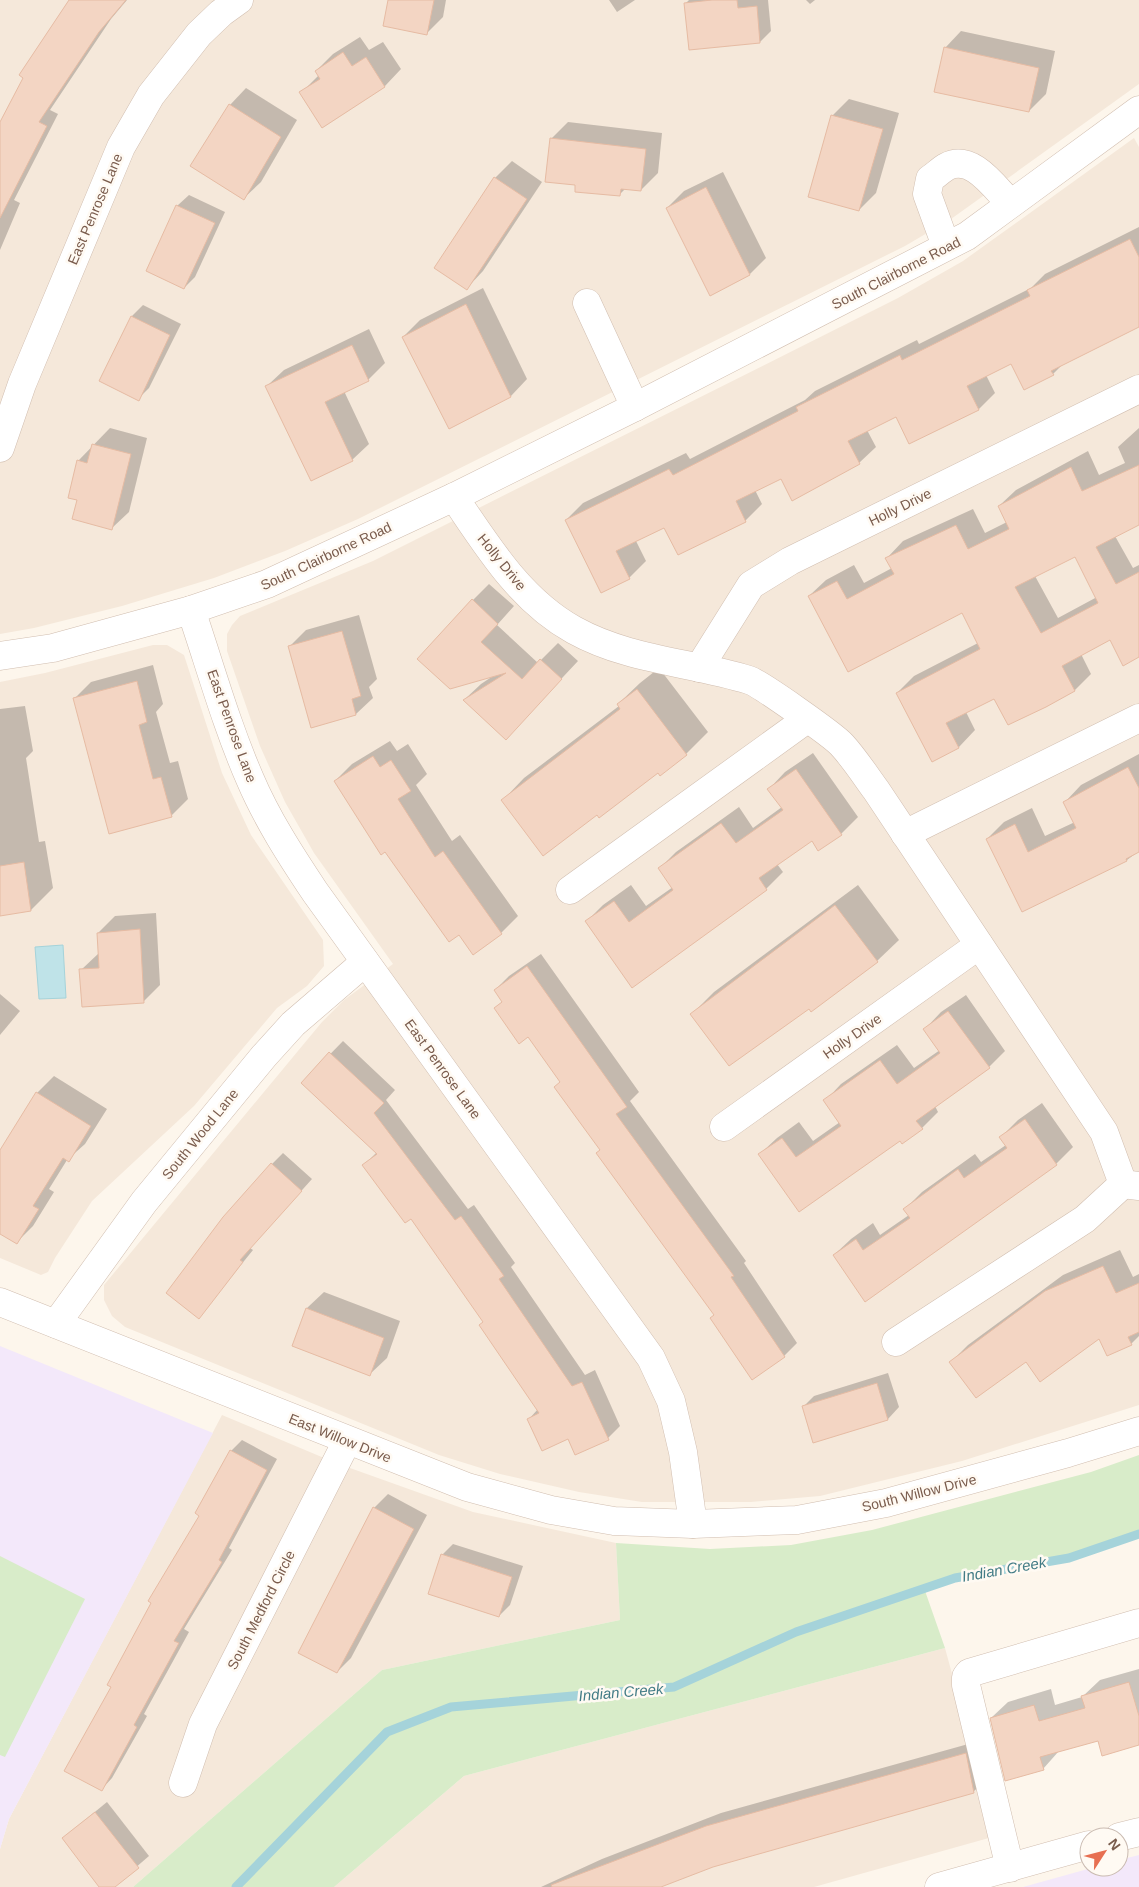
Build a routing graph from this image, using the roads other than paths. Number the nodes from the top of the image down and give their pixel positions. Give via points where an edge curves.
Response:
1 (240, 0) edge
2 (1139, 110) edge
3 (1010, 203) junction
4 (946, 246) junction
5 (587, 303) dead end
6 (1139, 389) edge
7 (635, 407) junction
8 (0, 448) edge
9 (454, 496) junction
10 (191, 610) junction
11 (0, 656) edge
12 (699, 668) junction
13 (1139, 718) edge
14 (807, 719) junction
15 (905, 834) junction
16 (570, 890) dead end
17 (979, 945) junction
18 (365, 962) junction
19 (724, 1127) dead end
20 (1131, 1185) edge
21 (0, 1302) edge
22 (56, 1324) junction
23 (896, 1342) dead end
24 (1139, 1431) edge
25 (347, 1441) junction
26 (693, 1524) junction
27 (1139, 1623) edge
28 (182, 1783) dead end
29 (1079, 1849) edge
30 (1010, 1868) junction
31 (939, 1887) edge

1 - 8 street, East Penrose Lane via 199,34 151,95 121,147 22,384
2 - 3 street, South Clairborne Road
3 - 4 street, South Clairborne Road via 967,236
3 - 4 street via 980,172 966,164 948,166 930,179 927,194
4 - 7 street, South Clairborne Road
5 - 7 street
6 - 12 street, Holly Drive via 790,561 751,585
7 - 9 street, South Clairborne Road
9 - 10 street, South Clairborne Road via 267,584
9 - 12 street, Holly Drive via 515,584 551,615 574,630 621,651
10 - 11 street, South Clairborne Road via 53,648
10 - 18 street, East Penrose Lane via 250,781 285,847
12 - 14 street, Holly Drive via 751,680
13 - 15 street
14 - 15 street, Holly Drive via 841,744
14 - 16 street
15 - 17 street, Holly Drive
17 - 19 street, Holly Drive
17 - 20 street, Holly Drive via 1104,1132
18 - 22 street, South Wood Lane via 293,1024 264,1056 144,1202
18 - 26 street, East Penrose Lane via 651,1358 671,1401 683,1452
20 - 23 street, Holly Drive via 1085,1219
21 - 22 street, East Willow Drive
22 - 25 street, East Willow Drive
24 - 26 street, South Willow Drive via 886,1503 797,1520
25 - 26 street, East Willow Drive via 467,1487 551,1510 614,1521
25 - 28 street, South Medford Circle via 203,1724
27 - 30 street via 969,1673 966,1677
29 - 30 street
30 - 31 street

